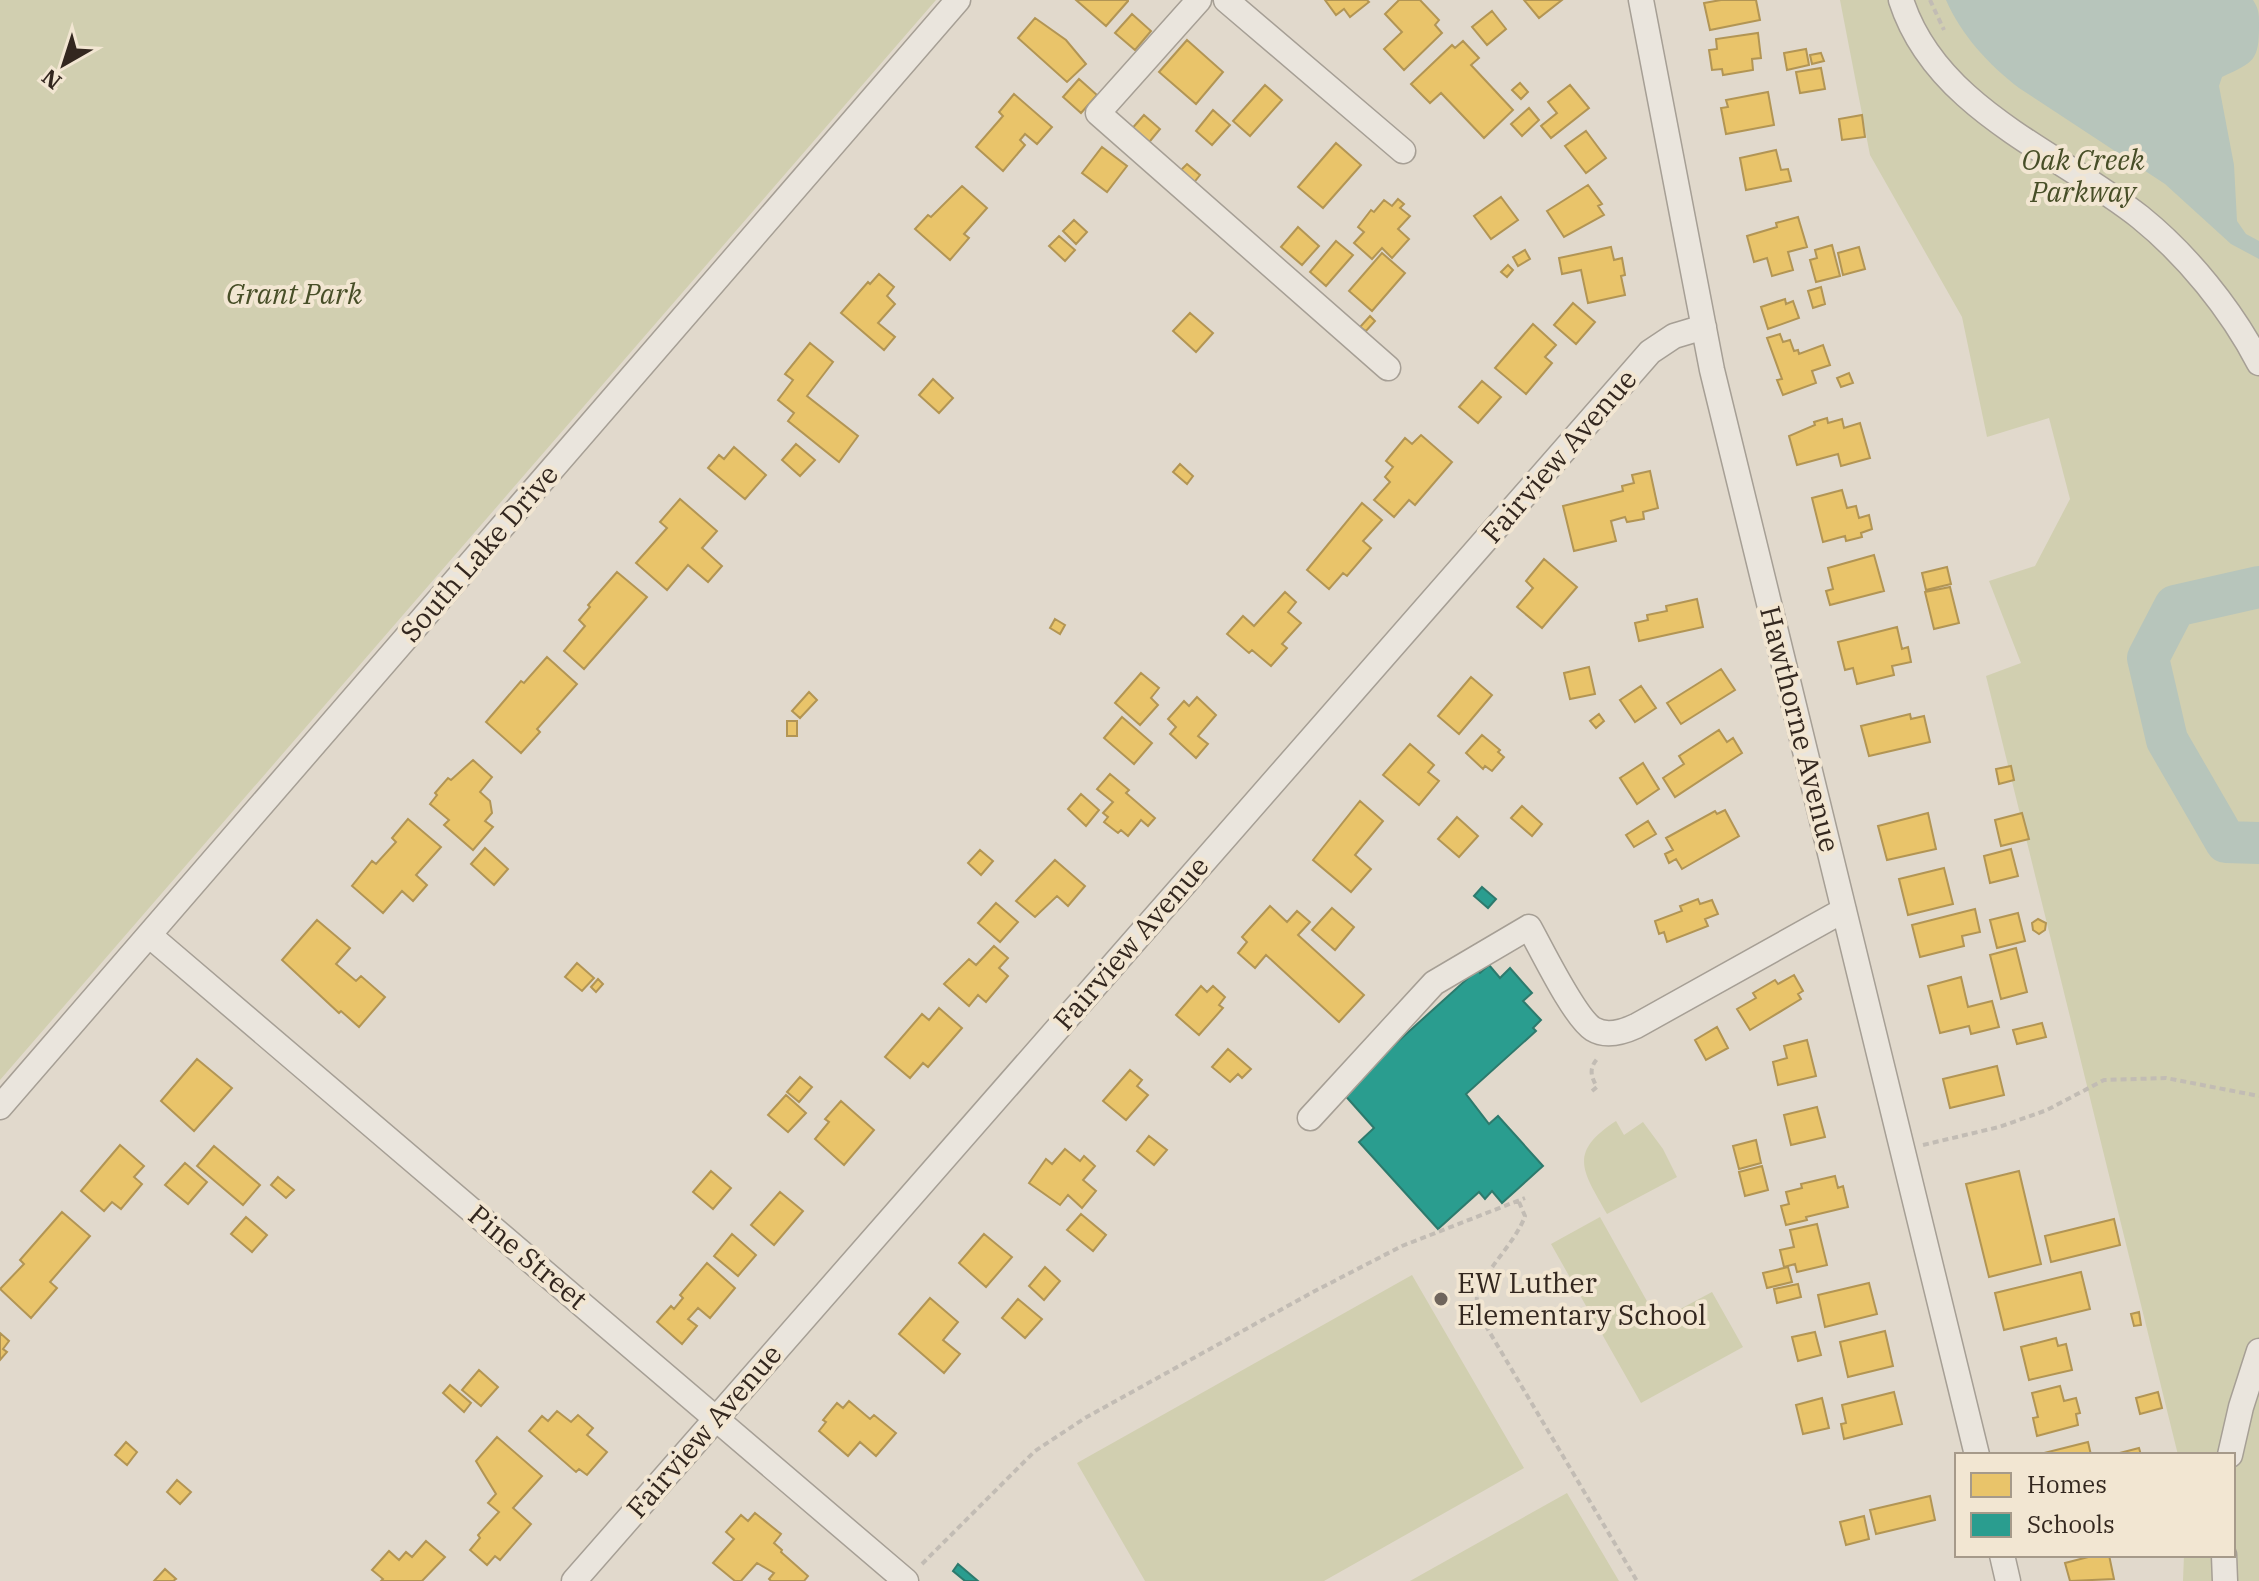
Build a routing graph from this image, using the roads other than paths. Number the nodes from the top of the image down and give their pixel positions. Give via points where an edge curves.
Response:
1 (958, 0) edge
2 (1199, 0) edge
3 (1226, 0) edge
4 (1641, 0) edge
5 (1901, 0) edge
6 (1403, 151) dead end
7 (1704, 327) junction
8 (2259, 363) edge
9 (1388, 368) dead end
10 (1844, 910) junction
11 (149, 935) junction
12 (0, 1107) edge
13 (1310, 1118) dead end
14 (2259, 1351) edge
15 (716, 1417) junction
16 (1977, 1453) edge
17 (2230, 1453) edge
18 (2224, 1557) edge
19 (913, 1573) edge
20 (574, 1581) edge
21 (2225, 1581) edge

1 - 11 street, South Lake Drive
2 - 9 street via 1098,113
3 - 6 street
4 - 7 street, Hawthorne Avenue
5 - 8 street via 1917,37 1949,79 1991,115 2141,218 2196,273
7 - 10 street, Hawthorne Avenue
7 - 15 street, Fairview Avenue via 1674,336 1650,352
10 - 13 street via 1636,1026 1607,1033 1580,1015 1529,927 1434,983
10 - 16 street, Hawthorne Avenue
11 - 12 street, South Lake Drive
11 - 15 street, Pine Street
14 - 17 street
15 - 19 street, Pine Street
15 - 20 street, Fairview Avenue
18 - 21 street

